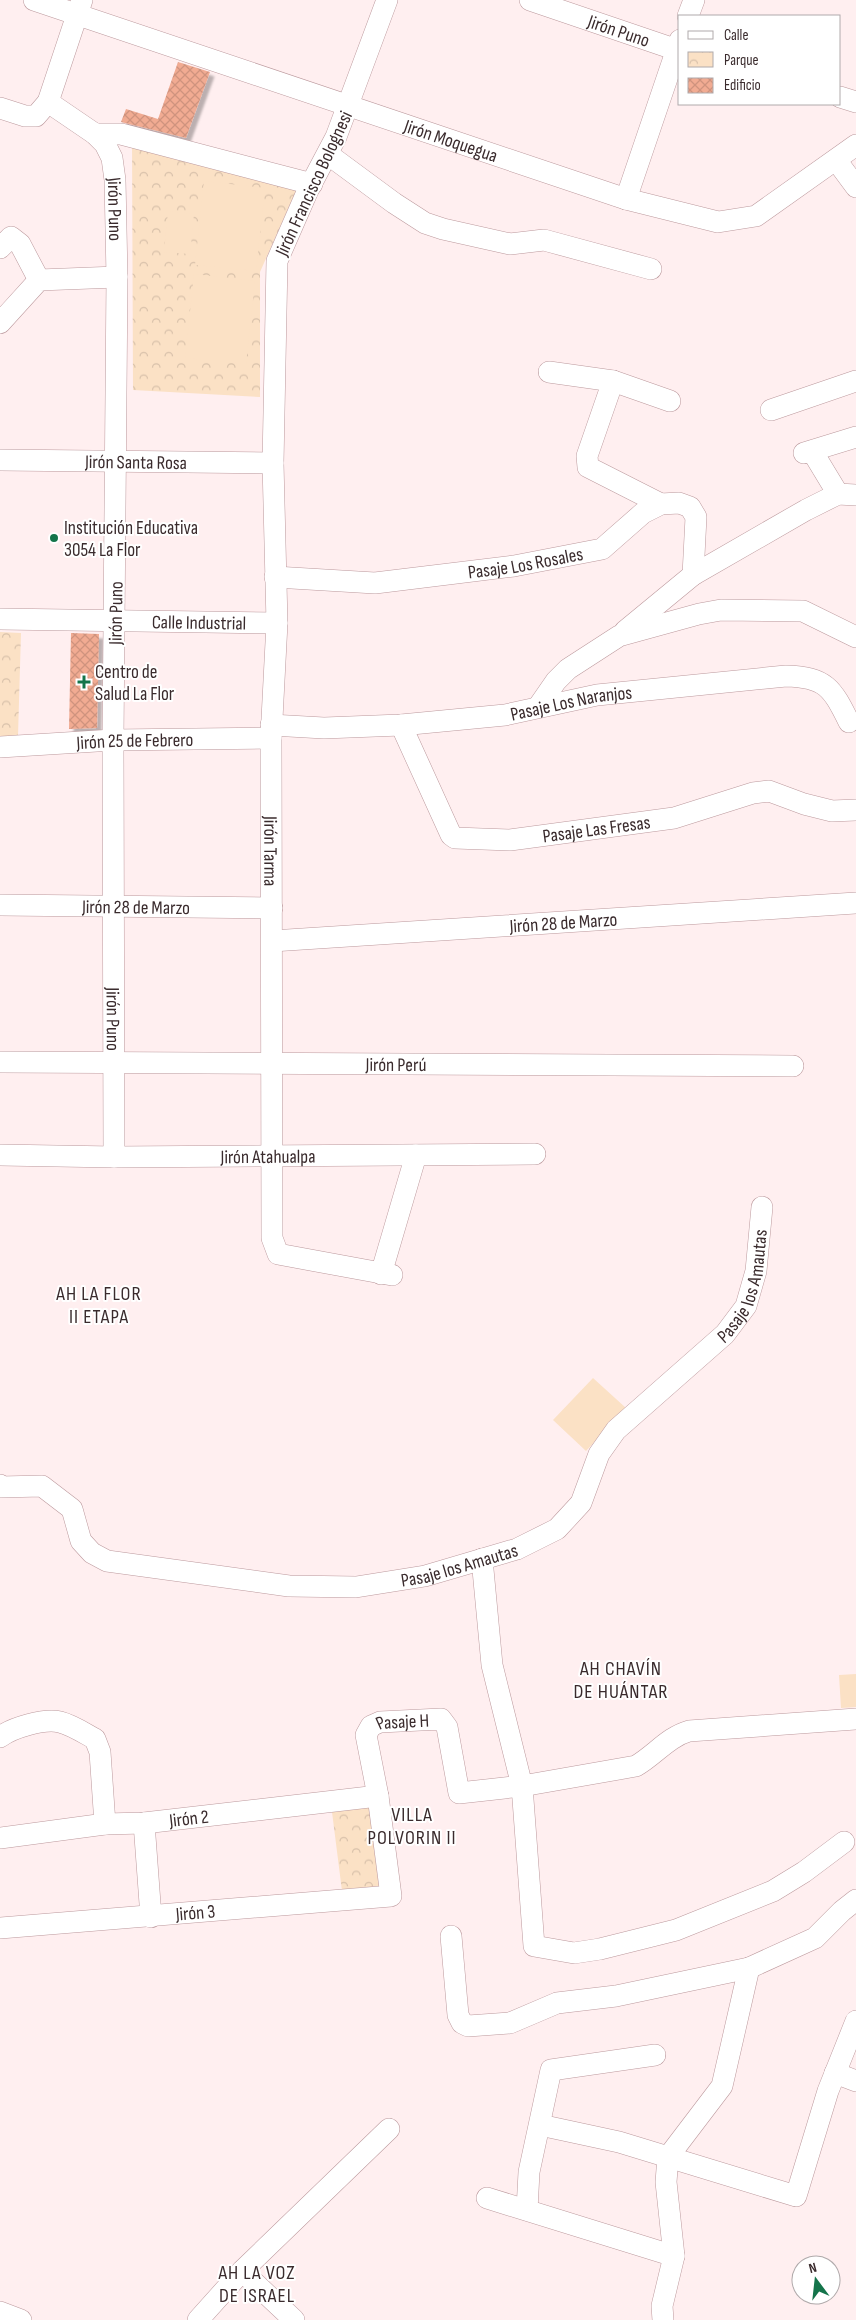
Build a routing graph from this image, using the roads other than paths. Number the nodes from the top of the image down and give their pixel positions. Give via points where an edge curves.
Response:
1 (34, 0) edge
2 (387, 0) edge
3 (530, 0) edge
4 (694, 0) edge
5 (79, 7) edge
6 (688, 15) edge
7 (678, 47) edge
8 (678, 50) edge
9 (841, 97) edge
10 (48, 102) junction
11 (856, 102) edge
12 (349, 106) junction
13 (0, 108) edge
14 (95, 134) junction
15 (856, 145) edge
16 (329, 154) junction
17 (836, 160) junction
18 (312, 184) junction
19 (856, 187) edge
20 (626, 199) junction
21 (0, 248) edge
22 (651, 269) dead end
23 (117, 278) junction
24 (40, 280) junction
25 (0, 323) edge
26 (549, 372) dead end
27 (856, 381) edge
28 (613, 382) junction
29 (670, 401) dead end
30 (771, 410) dead end
31 (856, 438) edge
32 (0, 460) edge
33 (116, 461) junction
34 (273, 463) junction
35 (847, 494) edge
36 (661, 504) junction
37 (693, 575) junction
38 (275, 577) junction
39 (0, 618) edge
40 (116, 620) junction
41 (277, 623) junction
42 (619, 636) junction
43 (856, 637) edge
44 (538, 707) junction
45 (849, 722) dead end
46 (401, 725) junction
47 (271, 732) junction
48 (113, 740) junction
49 (0, 747) edge
50 (856, 810) edge
51 (856, 903) edge
52 (0, 905) edge
53 (114, 906) junction
54 (272, 908) junction
55 (272, 941) junction
56 (0, 1062) edge
57 (114, 1063) junction
58 (272, 1063) junction
59 (793, 1066) dead end
60 (534, 1154) dead end
61 (0, 1155) edge
62 (416, 1155) junction
63 (272, 1156) junction
64 (114, 1157) junction
65 (762, 1207) dead end
66 (0, 1485) edge
67 (482, 1560) junction
68 (856, 1719) edge
69 (0, 1737) edge
70 (522, 1786) junction
71 (378, 1796) junction
72 (144, 1823) junction
73 (105, 1824) junction
74 (0, 1838) edge
75 (844, 1842) dead end
76 (391, 1896) joint
77 (856, 1900) edge
78 (151, 1917) junction
79 (0, 1928) edge
80 (451, 1936) dead end
81 (749, 1968) junction
82 (856, 2021) edge
83 (655, 2055) dead end
84 (835, 2073) junction
85 (856, 2081) edge
86 (540, 2125) junction
87 (389, 2129) dead end
88 (668, 2157) junction
89 (487, 2198) dead end
90 (527, 2210) junction
91 (674, 2256) junction
92 (242, 2271) junction
93 (0, 2312) edge
94 (289, 2318) edge
95 (20, 2320) edge
96 (198, 2320) edge
97 (663, 2320) edge

1 - 5 street, Jirón Moquegua
2 - 12 street, Jirón Francisco Bolognesi
3 - 7 street, Jirón Puno
4 - 6 street
5 - 10 street
5 - 12 street, Jirón Moquegua
8 - 20 street
9 - 11 street
10 - 13 street via 36,116
10 - 14 street, Jirón Puno
12 - 16 street, Jirón Francisco Bolognesi
12 - 20 street, Jirón Moquegua
14 - 18 street via 121,134
14 - 23 street, Jirón Puno via 112,158
15 - 17 street, Jirón Moquegua
16 - 18 street, Jirón Francisco Bolognesi
16 - 22 street via 425,223 510,244 544,240
17 - 19 street
17 - 20 street, Jirón Moquegua via 756,216 718,222
18 - 34 street, Jirón Francisco Bolognesi via 277,261
21 - 24 street via 11,237 20,244
23 - 24 street
23 - 33 street, Jirón Puno
24 - 25 street
26 - 28 street
27 - 30 street
28 - 29 street
28 - 36 street via 586,463
31 - 35 street via 808,452
32 - 33 street, Jirón Santa Rosa
33 - 34 street, Jirón Santa Rosa
33 - 40 street, Jirón Puno
34 - 38 street, Jirón Tarma
35 - 37 street via 806,510
36 - 37 street via 679,503 694,512
36 - 38 street, Pasaje Los Rosales via 643,513 602,549 544,561 375,582
37 - 42 street
38 - 41 street, Jirón Tarma
39 - 40 street, Calle Industrial
40 - 41 street, Calle Industrial
40 - 48 street, Jirón Puno
41 - 47 street, Jirón Tarma
42 - 43 street via 721,610 804,611
42 - 44 street via 568,669
44 - 45 street, Pasaje Los Naranjos via 596,695 807,676 834,693
44 - 46 street, Pasaje Los Naranjos via 505,715
46 - 47 street, Pasaje Los Naranjos
46 - 50 street, Pasaje Las Fresas via 451,836 455,838 510,840 674,818 769,791 832,811
47 - 48 street, Jirón 25 de Febrero
47 - 54 street, Jirón Tarma
48 - 49 street, Jirón 25 de Febrero
48 - 53 street, Jirón Puno
51 - 55 street, Jirón 28 de Marzo
52 - 53 street, Jirón 28 de Marzo
53 - 54 street, Jirón 28 de Marzo
53 - 57 street, Jirón Puno
54 - 55 street, Jirón Tarma
55 - 58 street, Jirón Tarma
56 - 57 street, Jirón Perú
57 - 58 street, Jirón Perú
57 - 64 street, Jirón Puno
58 - 59 street, Jirón Perú
58 - 63 street, Jirón Tarma
60 - 62 street, Jirón Atahualpa
61 - 64 street, Jirón Atahualpa
62 - 63 street, Jirón Atahualpa
62 - 63 street, Jirón Tarma via 387,1274 278,1254 272,1238
63 - 64 street, Jirón Atahualpa
65 - 67 street, Pasaje los Amautas via 754,1280 746,1306 725,1334 616,1430 599,1454 581,1503 557,1528 517,1549
66 - 67 street, Pasaje los Amautas via 42,1486 72,1510 81,1541 92,1553 107,1561 289,1586 356,1587 425,1576
67 - 70 street via 492,1665
68 - 70 street via 690,1731 676,1735 636,1766
69 - 73 street via 12,1730 39,1723 58,1722 95,1738 100,1752
70 - 71 street, Pasaje H via 459,1793 447,1727 441,1719 380,1722 371,1726 366,1735
70 - 75 street via 532,1940 538,1948 574,1953 676,1930 773,1891
71 - 72 street, Jirón 2
71 - 76 street, Pasaje H
72 - 73 street, Jirón 2
72 - 78 street
73 - 74 street, Jirón 2
76 - 78 street, Jirón 3
77 - 81 street via 815,1938
78 - 79 street, Jirón 3
80 - 81 street via 458,2015 468,2026 510,2023 557,2003 616,1996
81 - 88 street via 722,2086
82 - 84 street
83 - 86 street via 552,2070
84 - 85 street
84 - 88 street via 796,2196
86 - 88 street via 619,2142
86 - 90 street via 529,2172
87 - 92 street
88 - 91 street via 666,2182
89 - 90 street
90 - 91 street
91 - 97 street via 662,2306
92 - 94 street
92 - 96 street
93 - 95 street

